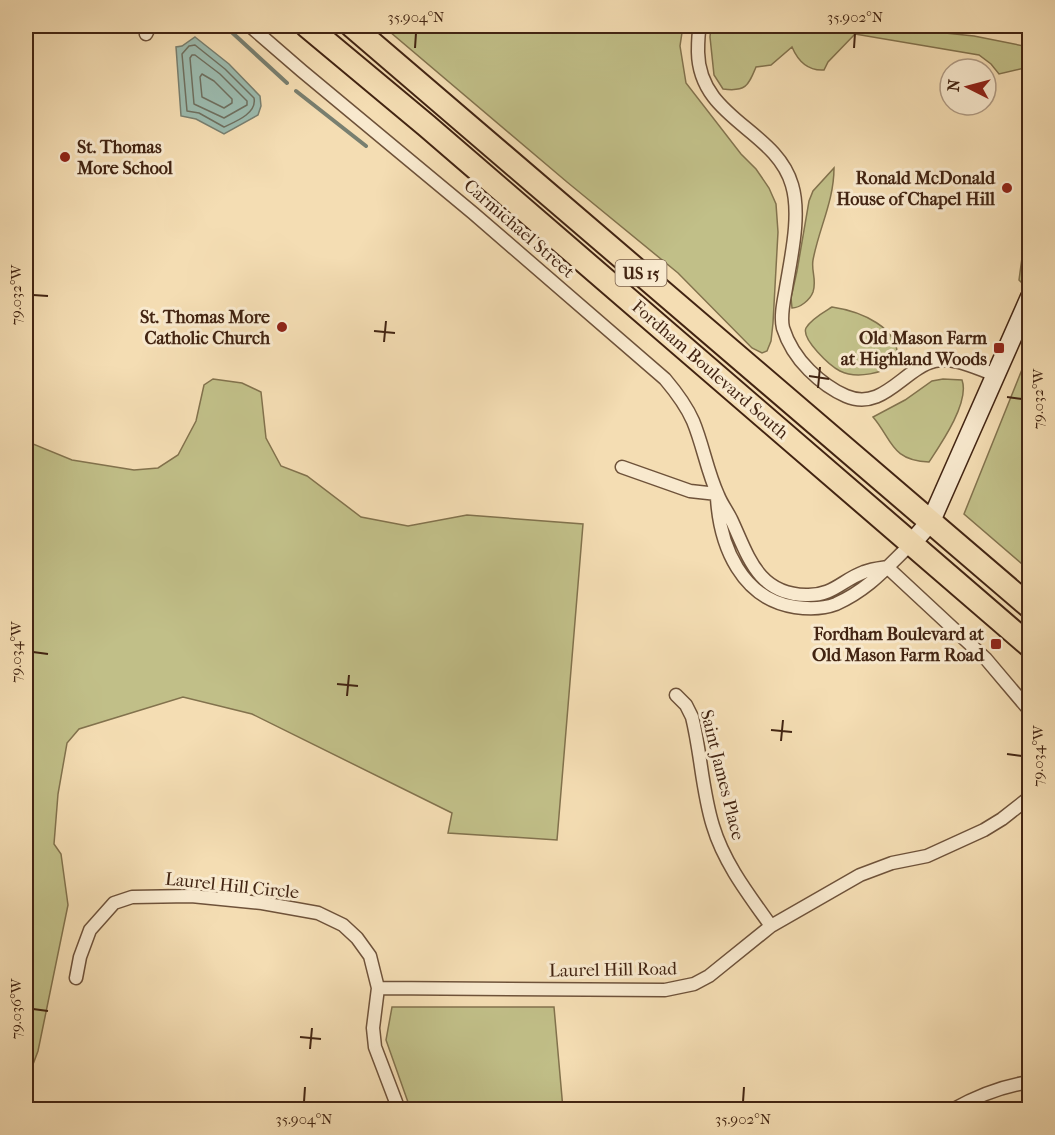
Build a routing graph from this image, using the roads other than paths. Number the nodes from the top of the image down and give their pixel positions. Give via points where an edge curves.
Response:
1 (250, 26) edge
2 (307, 26) edge
3 (352, 26) edge
4 (700, 26) edge
5 (1029, 297) edge
6 (996, 375) junction
7 (622, 468) dead end
8 (717, 494) junction
9 (931, 521) junction
10 (911, 544) junction
11 (887, 567) junction
12 (1029, 607) edge
13 (1029, 646) edge
14 (676, 695) dead end
15 (1029, 711) edge
16 (1029, 796) edge
17 (771, 926) junction
18 (76, 978) dead end
19 (378, 988) junction
20 (1029, 1082) edge
21 (399, 1110) edge
22 (952, 1110) edge

1 - 8 street, Carmichael Street via 665,379 692,420
2 - 10 highway, Fordham Boulevard South / US 15
3 - 9 highway, Fordham Boulevard South / US 15
4 - 6 street via 698,61 708,92 777,158 792,184 796,205 783,327 803,364 821,381 848,397 861,399 891,390 924,364 936,360 952,360
5 - 6 street
6 - 9 street
7 - 8 street via 690,491
8 - 11 street, Carmichael Street via 752,566 781,590 819,595 864,572
9 - 10 street
9 - 12 highway, Fordham Boulevard South / US 15
10 - 11 street
10 - 13 highway, Fordham Boulevard South / US 15
11 - 15 street via 986,659
14 - 17 street, Saint James Place via 692,717 706,798 719,842
16 - 17 street, Laurel Hill Road via 984,830 927,856 860,875
17 - 19 street, Laurel Hill Road via 709,976 679,988
18 - 19 street, Laurel Hill Circle via 90,930 114,903 132,897 191,896 318,913 343,925 370,956
19 - 21 street via 375,1047
20 - 22 street via 999,1088

